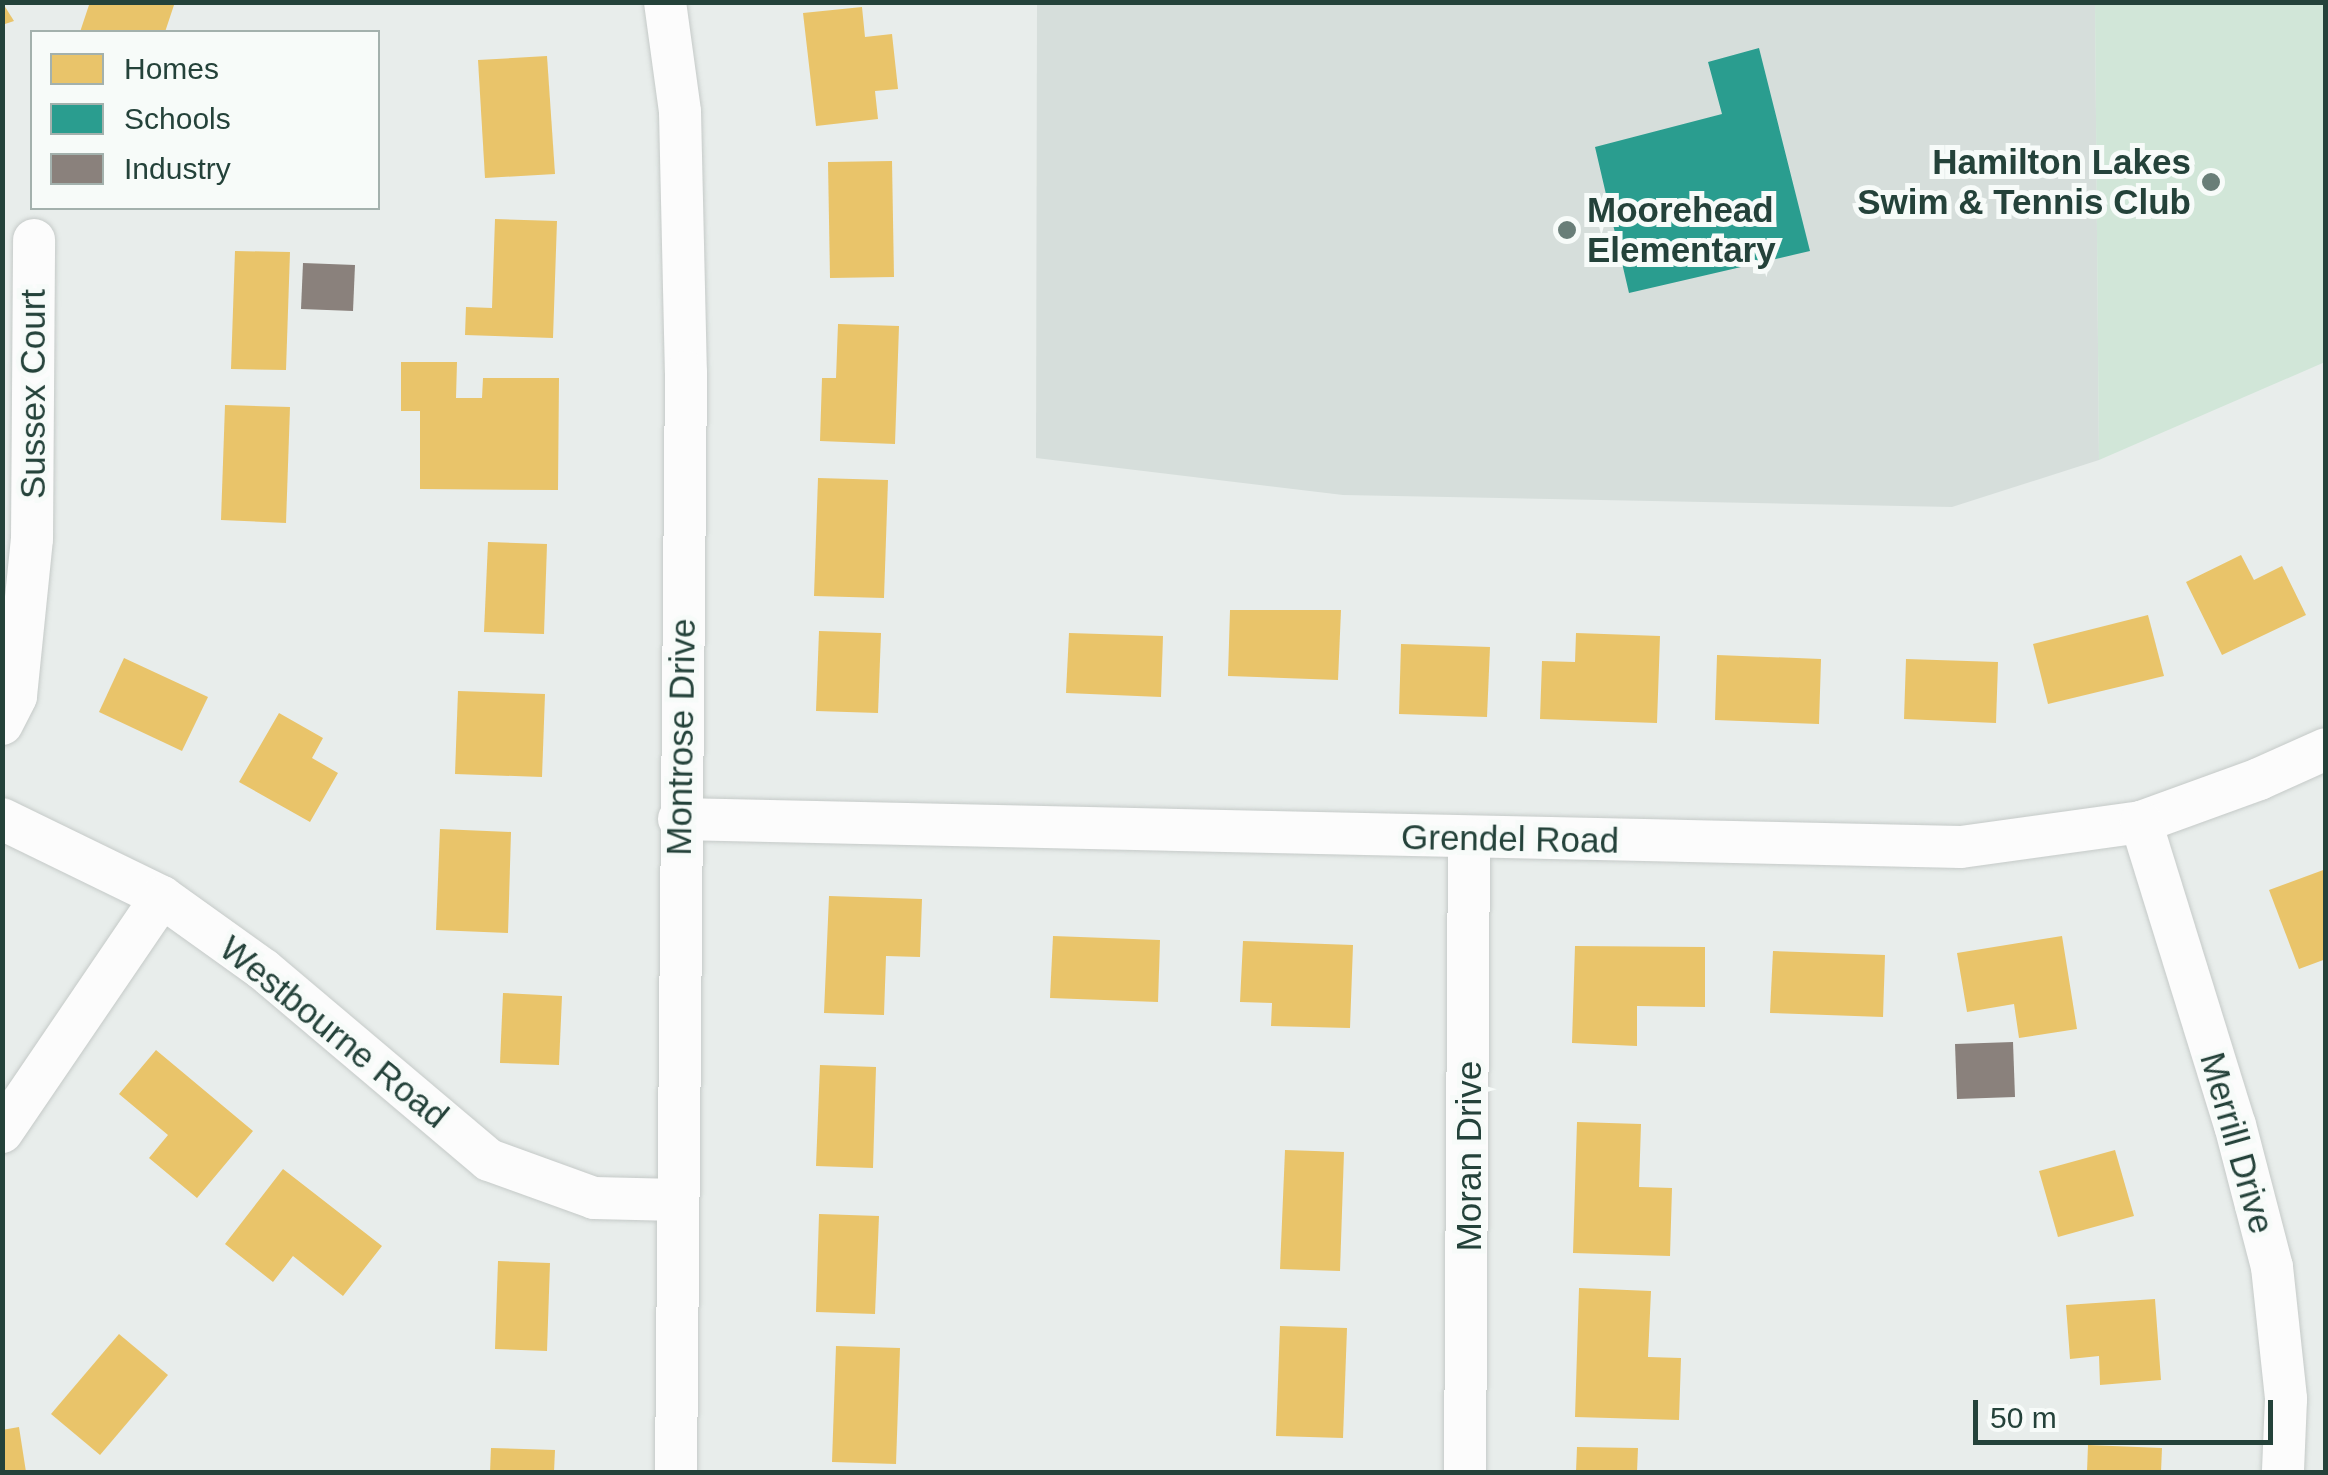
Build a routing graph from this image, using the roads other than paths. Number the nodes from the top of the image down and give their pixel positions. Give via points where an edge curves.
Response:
1 (665, 2) edge
2 (34, 240) dead end
3 (2, 724) edge
4 (2326, 749) edge
5 (2, 818) edge
6 (679, 820) junction
7 (2141, 822) junction
8 (1469, 839) junction
9 (162, 898) junction
10 (2, 1132) edge
11 (678, 1200) junction
12 (676, 1472) edge
13 (1465, 1472) edge
14 (2283, 1472) edge

1 - 6 street, Montrose Drive via 680,112 686,372
2 - 3 street, Sussex Court via 32,539 16,696
4 - 7 street, Grendel Road
5 - 9 street, Westbourne Road
6 - 8 street, Grendel Road
6 - 11 street, Montrose Drive
7 - 8 street, Grendel Road via 1961,847
7 - 14 street, Merrill Drive via 2272,1267 2286,1400
8 - 13 street, Moran Drive
9 - 10 street
9 - 11 street, Westbourne Road via 264,970 489,1160 594,1198
11 - 12 street, Montrose Drive

